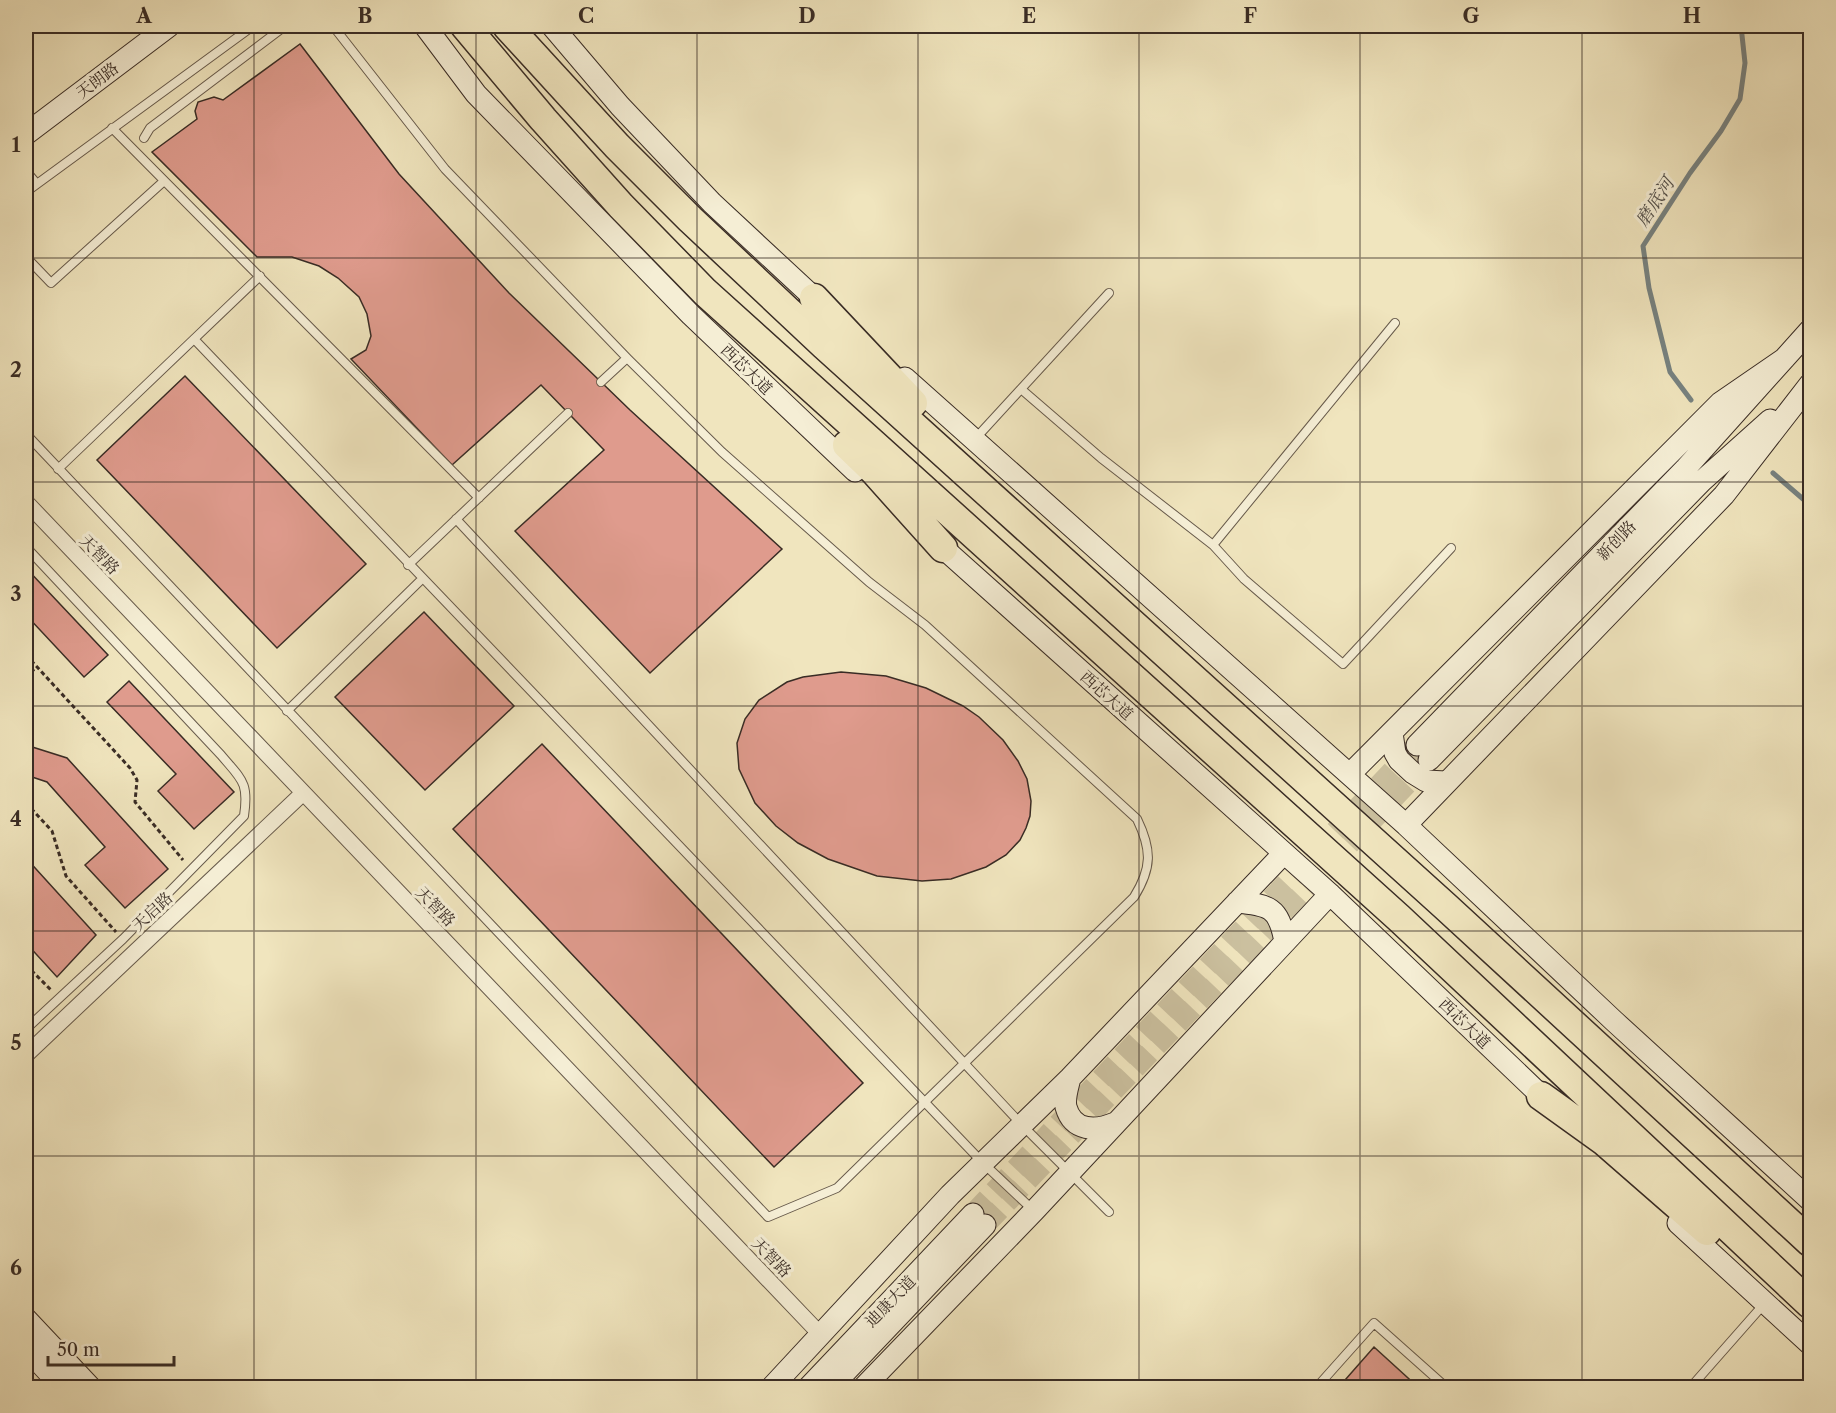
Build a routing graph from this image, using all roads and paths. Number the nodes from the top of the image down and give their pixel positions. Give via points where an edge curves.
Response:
1 (169, 26) edge
2 (253, 26) edge
3 (285, 26) edge
4 (333, 26) edge
5 (425, 26) edge
6 (465, 26) edge
7 (507, 26) edge
8 (552, 26) edge
9 (112, 128) junction
10 (26, 134) edge
11 (144, 138) dead end
12 (26, 171) edge
13 (164, 181) junction
14 (37, 184) junction
15 (26, 192) edge
16 (26, 257) edge
17 (260, 276) junction
18 (705, 292) junction
19 (1109, 293) dead end
20 (814, 298) junction
21 (1395, 323) dead end
22 (1810, 330) edge
23 (194, 339) junction
24 (627, 358) junction
25 (1784, 358) junction
26 (600, 381) dead end
27 (1810, 384) edge
28 (1021, 389) junction
29 (568, 413) dead end
30 (26, 434) edge
31 (974, 440) junction
32 (58, 469) junction
33 (479, 498) junction
34 (26, 502) edge
35 (456, 519) junction
36 (1213, 545) junction
37 (26, 547) edge
38 (943, 548) junction
39 (1451, 548) dead end
40 (1065, 563) junction
41 (408, 565) junction
42 (422, 579) junction
43 (26, 655) edge
44 (36, 667) junction
45 (26, 678) edge
46 (287, 711) junction
47 (1392, 733) junction
48 (1350, 774) junction
49 (1446, 782) junction
50 (303, 793) junction
51 (26, 803) edge
52 (1406, 825) junction
53 (1284, 853) junction
54 (190, 868) junction
55 (1330, 894) junction
56 (1237, 902) junction
57 (123, 939) junction
58 (1285, 942) junction
59 (26, 965) edge
60 (59, 998) junction
61 (26, 1029) edge
62 (26, 1055) edge
63 (964, 1064) junction
64 (1070, 1078) junction
65 (1541, 1096) junction
66 (925, 1103) junction
67 (1115, 1123) junction
68 (1022, 1125) junction
69 (982, 1163) junction
70 (1069, 1172) junction
71 (1810, 1200) edge
72 (1034, 1211) junction
73 (1109, 1212) dead end
74 (1810, 1242) edge
75 (1765, 1303) junction
76 (1810, 1304) edge
77 (26, 1319) edge
78 (1810, 1323) edge
79 (820, 1334) junction
80 (1810, 1344) edge
81 (26, 1348) edge
82 (63, 1388) edge
83 (91, 1388) edge
84 (771, 1388) edge
85 (808, 1388) edge
86 (830, 1388) edge
87 (863, 1388) edge
88 (1316, 1388) edge
89 (1446, 1388) edge
90 (1690, 1388) edge

1 - 10 main road, 天朗路
2 - 9 lane
3 - 11 lane via 158,122
4 - 24 lane via 445,169
5 - 38 main road, 西芯大道 via 476,94 691,315
6 - 18 highway, 西芯大道 via 621,206
7 - 40 highway via 690,219
8 - 20 main road via 620,106 712,203
9 - 13 lane
9 - 14 lane
12 - 14 lane
13 - 16 lane via 51,282
13 - 17 lane
14 - 15 lane
17 - 23 lane
17 - 33 lane
18 - 38 highway via 791,391 874,471
18 - 76 highway, 西芯大道 via 1399,918
19 - 28 lane
20 - 31 main road
20 - 40 highway
21 - 36 lane
22 - 25 main road, 新创路
23 - 32 lane
23 - 41 lane
24 - 26 lane
24 - 63 lane via 722,452 860,574 925,625 1137,819 1146,836 1149,863 1134,897
25 - 27 main road, 新创路 via 1423,753 1702,481
25 - 47 main road via 1720,403
27 - 49 main road via 1724,495
28 - 31 lane
28 - 36 lane via 1101,458
29 - 33 lane
30 - 32 lane
31 - 48 main road
32 - 46 lane
33 - 35 lane
34 - 50 street, 天智路
35 - 41 lane
35 - 63 lane
36 - 39 lane via 1244,579 1343,664
37 - 54 lane via 242,779 247,794 244,816
38 - 53 main road, 西芯大道
40 - 74 highway
41 - 42 lane
42 - 46 lane
42 - 66 lane
43 - 44 path
44 - 45 path
44 - 54 path via 130,768 137,780 135,802
46 - 66 lane via 768,1217 837,1188
47 - 48 main road
47 - 49 main road via 1395,753 1413,773 1426,782
48 - 52 main road
49 - 52 main road
50 - 62 street, 天启路
50 - 79 street, 天智路
51 - 57 path via 52,831 66,876
52 - 71 main road
53 - 55 main road, 西芯大道
53 - 56 main road
54 - 57 lane
55 - 58 main road
55 - 65 main road, 西芯大道
56 - 58 main road via 1261,904 1273,910
56 - 64 main road
57 - 60 lane
58 - 67 main road
59 - 60 path
60 - 61 lane
63 - 66 lane
63 - 68 lane
64 - 67 main road via 1066,1108 1073,1119 1091,1130
64 - 68 main road
65 - 75 main road, 西芯大道
65 - 78 highway via 1605,1142
66 - 69 lane
67 - 70 main road
68 - 69 main road
68 - 70 lane
69 - 72 lane
69 - 79 main road
70 - 72 main road
70 - 73 lane
72 - 87 main road
75 - 80 main road, 西芯大道
75 - 90 lane
77 - 83 main road
79 - 84 main road
81 - 82 main road
85 - 86 main road, 迪康大道 via 979,1220
88 - 89 lane via 1374,1323

